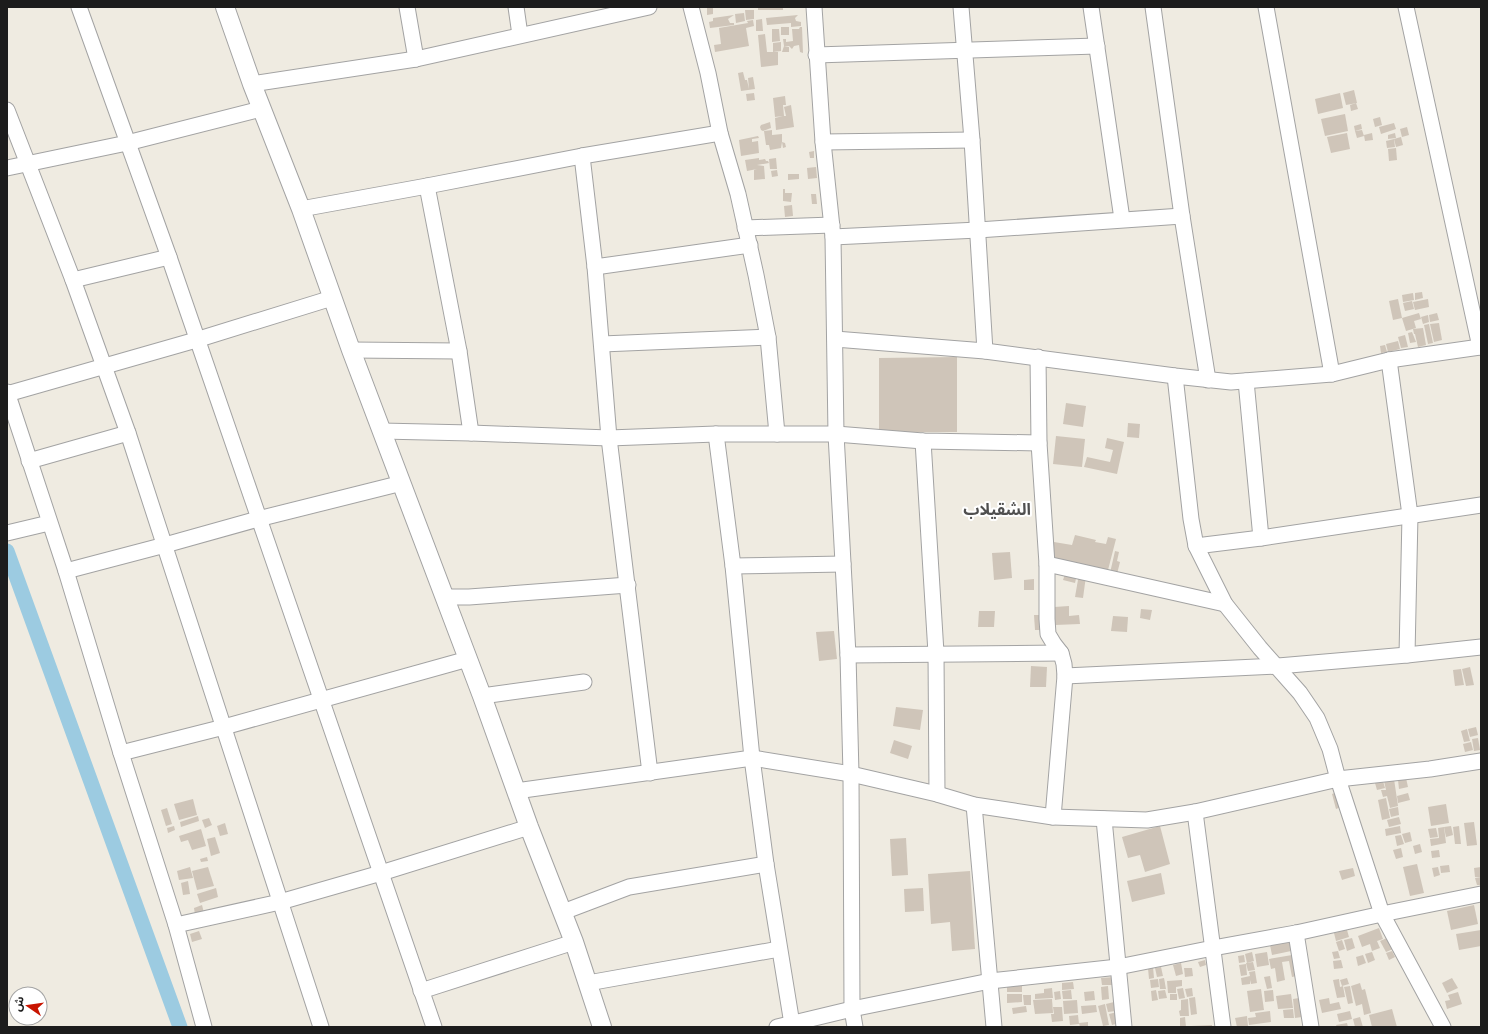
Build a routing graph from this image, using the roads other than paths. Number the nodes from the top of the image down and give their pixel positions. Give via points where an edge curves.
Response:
1 (79, 7) edge
2 (225, 7) edge
3 (407, 7) edge
4 (516, 7) edge
5 (649, 7) edge
6 (691, 7) edge
7 (814, 7) edge
8 (962, 7) edge
9 (1091, 7) edge
10 (1153, 7) edge
11 (1266, 7) edge
12 (1406, 7) edge
13 (520, 35) junction
14 (1097, 46) junction
15 (965, 50) junction
16 (816, 55) junction
17 (416, 59) junction
18 (252, 84) junction
19 (261, 109) junction
20 (7, 110) edge
21 (720, 133) junction
22 (972, 140) junction
23 (823, 142) junction
24 (127, 143) junction
25 (582, 156) junction
26 (27, 164) junction
27 (7, 168) edge
28 (427, 186) junction
29 (300, 209) junction
30 (1182, 216) junction
31 (1122, 219) junction
32 (746, 228) junction
33 (978, 230) junction
34 (832, 231) junction
35 (750, 245) junction
36 (168, 257) junction
37 (595, 267) junction
38 (73, 280) junction
39 (332, 298) junction
40 (768, 337) junction
41 (835, 339) junction
42 (196, 340) junction
43 (602, 344) junction
44 (1480, 347) edge
45 (351, 350) junction
46 (459, 351) junction
47 (985, 351) junction
48 (1038, 357) junction
49 (1389, 360) junction
50 (104, 365) junction
51 (1332, 374) junction
52 (1175, 376) junction
53 (1208, 380) junction
54 (1246, 381) junction
55 (7, 393) edge
56 (381, 431) junction
57 (471, 433) junction
58 (128, 434) junction
59 (716, 434) junction
60 (777, 434) junction
61 (836, 434) junction
62 (609, 438) junction
63 (924, 441) junction
64 (1038, 443) junction
65 (29, 461) junction
66 (402, 483) junction
67 (1481, 505) edge
68 (1410, 515) junction
69 (258, 519) junction
70 (49, 523) junction
71 (7, 533) edge
72 (1261, 538) junction
73 (165, 545) junction
74 (1196, 546) junction
75 (843, 564) junction
76 (1047, 564) junction
77 (733, 566) junction
78 (66, 571) junction
79 (628, 585) junction
80 (444, 597) junction
81 (1225, 604) junction
82 (1481, 647) edge
83 (936, 653) junction
84 (1061, 653) junction
85 (848, 655) junction
86 (1407, 655) junction
87 (468, 659) junction
88 (1278, 666) junction
89 (1065, 676) junction
90 (584, 682) dead end
91 (482, 696) junction
92 (321, 700) junction
93 (224, 727) junction
94 (121, 753) junction
95 (752, 758) junction
96 (1481, 761) edge
97 (650, 773) junction
98 (850, 774) junction
99 (1338, 779) junction
100 (516, 790) junction
101 (937, 794) junction
102 (974, 805) junction
103 (1195, 812) junction
104 (1053, 817) junction
105 (1104, 819) junction
106 (529, 827) junction
107 (766, 864) junction
108 (381, 873) junction
109 (1481, 894) edge
110 (280, 902) junction
111 (562, 912) junction
112 (1382, 914) junction
113 (176, 925) junction
114 (1296, 934) junction
115 (574, 942) junction
116 (1213, 948) junction
117 (779, 949) junction
118 (1118, 967) junction
119 (990, 981) junction
120 (588, 983) junction
121 (421, 991) junction
122 (852, 1009) junction
123 (792, 1024) junction
124 (204, 1027) edge
125 (321, 1027) edge
126 (434, 1027) edge
127 (602, 1027) edge
128 (777, 1027) edge
129 (855, 1027) edge
130 (994, 1027) edge
131 (1124, 1027) edge
132 (1223, 1027) edge
133 (1311, 1027) edge
134 (1443, 1027) edge

1 - 24 street
2 - 18 street
3 - 17 street
4 - 13 street
5 - 13 street
6 - 21 street
7 - 16 street
8 - 15 street
9 - 14 street
10 - 30 street
11 - 51 street
12 - 44 street
13 - 17 street
14 - 15 street
14 - 31 street
15 - 16 street
15 - 22 street
16 - 23 street
17 - 18 street
18 - 19 street
19 - 24 street
19 - 29 street
20 - 26 street
21 - 25 street
21 - 32 street
22 - 23 street
22 - 33 street
23 - 34 street
24 - 26 street
24 - 36 street
25 - 28 street
25 - 37 street
26 - 27 street
26 - 38 street
28 - 29 street
28 - 46 street
29 - 39 street
30 - 31 street
30 - 53 street
31 - 33 street
32 - 34 street
32 - 35 street
33 - 34 street
33 - 47 street
34 - 41 street
35 - 37 street
35 - 40 street
36 - 38 street
36 - 42 street
37 - 43 street
38 - 50 street
39 - 42 street
39 - 45 street
40 - 43 street
40 - 60 street
41 - 47 street
41 - 61 street
42 - 50 street
42 - 69 street
43 - 62 street
44 - 49 street
45 - 46 street
45 - 56 street
46 - 57 street
47 - 48 street
48 - 52 street
48 - 64 street
49 - 51 street
49 - 68 street
50 - 55 street
50 - 58 street
51 - 54 street
52 - 53 street
52 - 74 street
53 - 54 street
54 - 72 street
55 - 65 street
56 - 57 street
56 - 66 street
57 - 62 street
58 - 65 street
58 - 73 street
59 - 60 street
59 - 62 street
59 - 77 street
60 - 61 street
61 - 63 street
61 - 75 street
62 - 79 street
63 - 64 street
63 - 83 street
64 - 76 street
65 - 70 street
66 - 69 street
66 - 80 street
67 - 68 street
68 - 72 street
68 - 86 street
69 - 73 street
69 - 92 street
70 - 71 street
70 - 78 street
72 - 74 street
73 - 78 street
73 - 93 street
74 - 81 street
75 - 77 street
75 - 85 street
76 - 81 street
76 - 84 street via 1048,634
77 - 95 street
78 - 94 street
79 - 80 street
79 - 97 street
80 - 87 street
81 - 88 street
82 - 86 street
83 - 84 street
83 - 85 street
83 - 101 street
84 - 89 street
85 - 98 street
86 - 88 street
87 - 91 street
87 - 92 street
88 - 89 street
88 - 99 street via 1317,718 1330,749
89 - 104 street
90 - 91 street
91 - 100 street
92 - 93 street
92 - 108 street
93 - 94 street
93 - 110 street
94 - 113 street
95 - 97 street
95 - 98 street
95 - 107 street
96 - 99 street
97 - 100 street
98 - 101 street
98 - 122 street
99 - 103 street
99 - 112 street
100 - 106 street
101 - 102 street
102 - 104 street
102 - 119 street
103 - 105 street via 1147,820
103 - 116 street
104 - 105 street
105 - 118 street
106 - 108 street
106 - 111 street
107 - 111 street via 629,887
107 - 117 street
108 - 110 street
108 - 121 street
109 - 112 street
110 - 113 street
110 - 125 street
111 - 115 street
112 - 114 street
112 - 134 street
113 - 124 street
114 - 116 street
114 - 133 street
115 - 120 street
115 - 121 street
116 - 118 street
116 - 132 street
117 - 120 street
117 - 123 street
118 - 119 street
118 - 131 street
119 - 122 street
119 - 130 street
120 - 127 street
121 - 126 street
122 - 123 street
122 - 129 street
123 - 128 street

